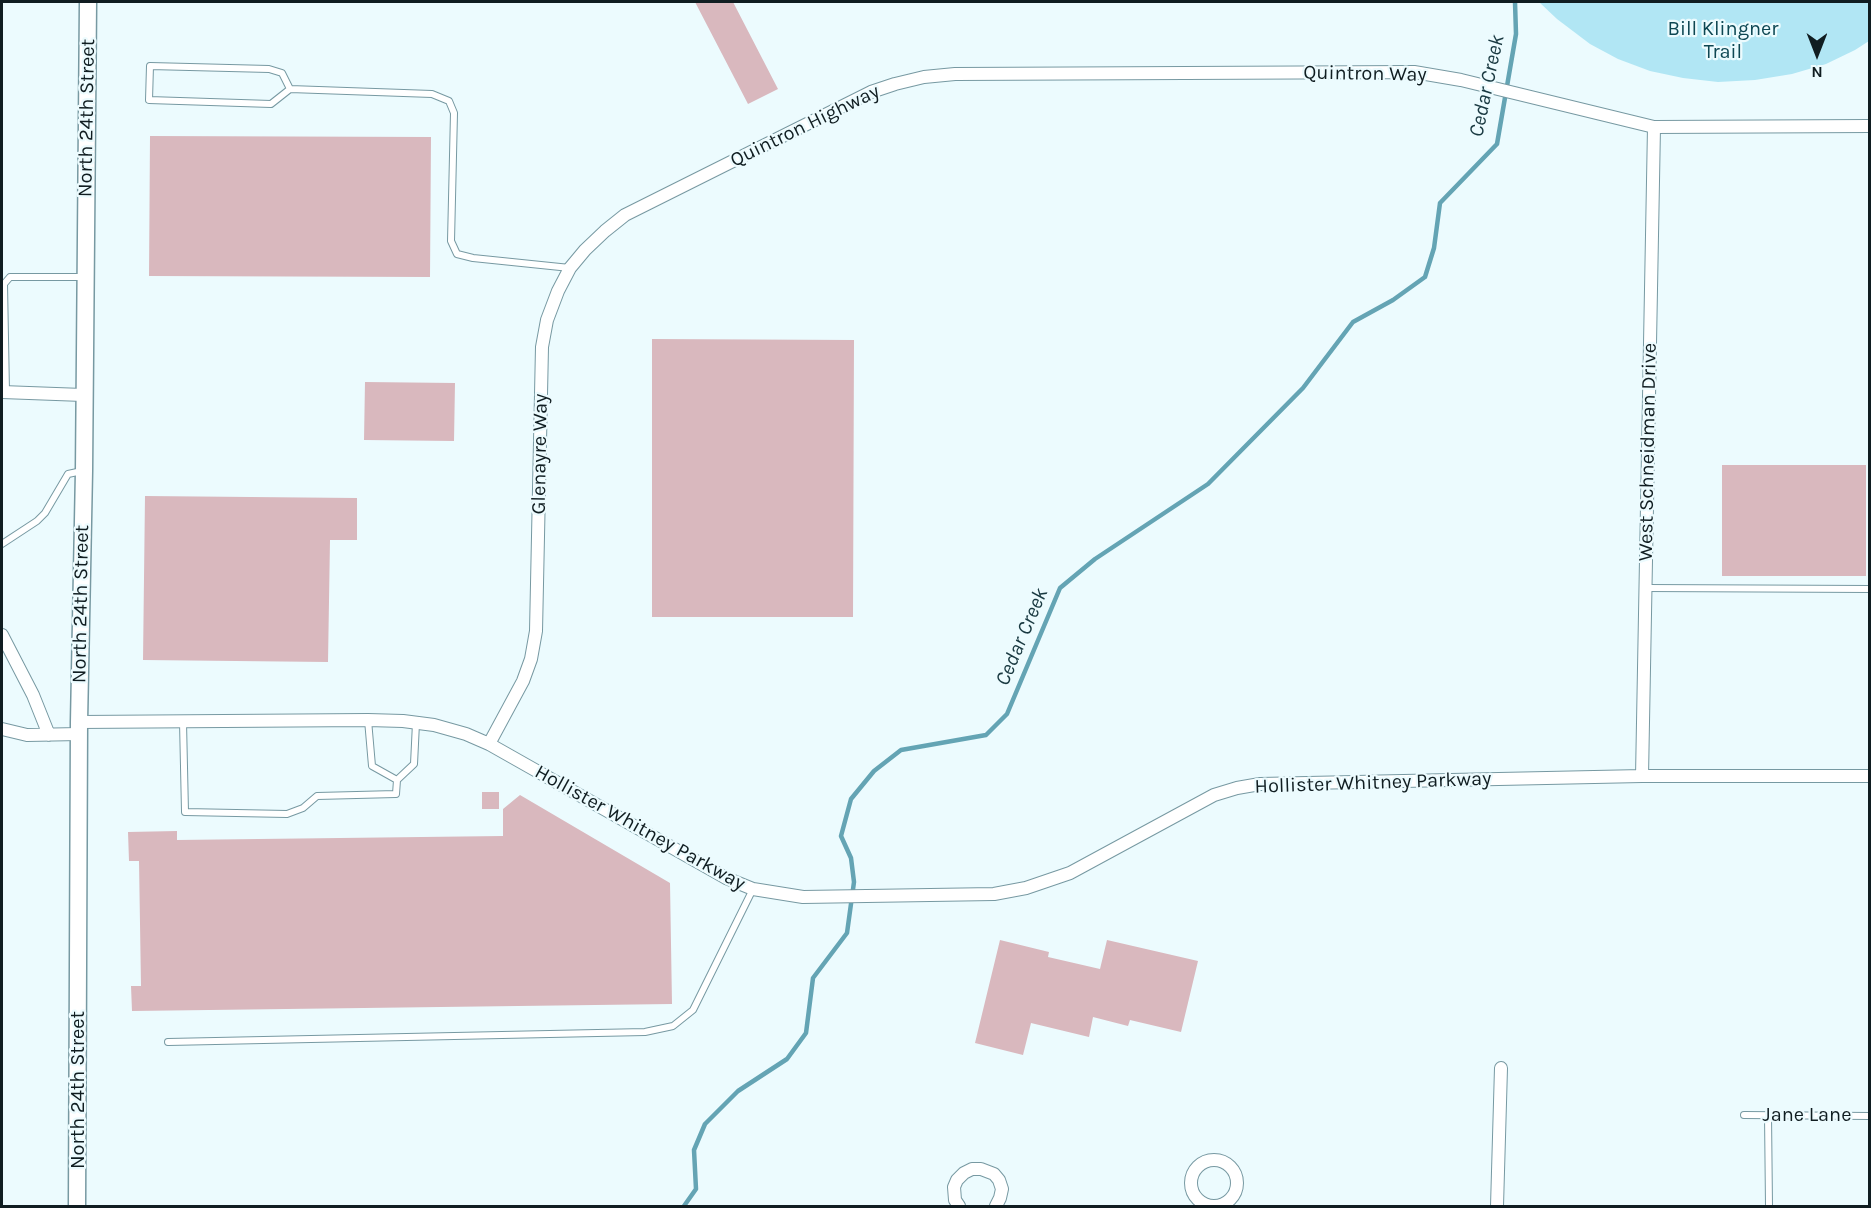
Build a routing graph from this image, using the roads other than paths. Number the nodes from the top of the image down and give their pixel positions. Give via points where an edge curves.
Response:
1 (88, 2) edge
2 (963, 74) joint
3 (290, 89) junction
4 (1869, 126) edge
5 (1654, 128) junction
6 (654, 201) joint
7 (570, 268) junction
8 (85, 277) junction
9 (4, 392) edge
10 (83, 395) junction
11 (84, 471) junction
12 (2, 544) edge
13 (1646, 588) junction
14 (1869, 589) edge
15 (2, 635) edge
16 (368, 720) junction
17 (183, 722) junction
18 (416, 723) junction
19 (78, 728) junction
20 (2, 729) edge
21 (49, 735) junction
22 (2, 740) edge
23 (489, 744) junction
24 (1642, 776) junction
25 (1869, 776) edge
26 (397, 780) junction
27 (753, 890) junction
28 (168, 1042) dead end
29 (1501, 1068) dead end
30 (1744, 1114) dead end
31 (1768, 1115) junction
32 (1869, 1116) edge
33 (77, 1206) edge
34 (959, 1206) edge
35 (996, 1206) edge
36 (1497, 1206) edge
37 (1769, 1206) edge

1 - 8 main road, North 24th Street
2 - 5 street, Quintron Way via 1414,72
2 - 6 street, Quintron Highway via 924,77 871,92
3 - 3 lane via 271,104 149,100 150,66 269,69 282,74
3 - 7 lane via 432,94 449,101 454,113 451,241 457,254
4 - 5 street, Quintron Way
5 - 13 street, West Schneidman Drive
6 - 7 street, Glenayre Way via 604,231
7 - 23 street, Glenayre Way via 547,320 542,347 536,631 523,681
8 - 9 lane via 10,277 4,284
8 - 10 main road, North 24th Street
9 - 10 street
10 - 11 main road, North 24th Street
11 - 12 lane via 68,474 45,513
11 - 19 main road, North 24th Street
13 - 14 lane
13 - 24 street, West Schneidman Drive
15 - 21 street
16 - 17 street, Hollister Whitney Parkway
16 - 18 street, Hollister Whitney Parkway
16 - 26 lane via 372,766
17 - 19 street, Hollister Whitney Parkway
17 - 26 lane via 184,812 287,814 303,808 317,796 396,794
18 - 23 street, Hollister Whitney Parkway via 466,734
18 - 26 lane via 414,764
19 - 21 street, Hollister Whitney Parkway
19 - 33 main road, North 24th Street
20 - 21 street
21 - 22 street
23 - 27 street, Hollister Whitney Parkway
24 - 25 street, Hollister Whitney Parkway
24 - 27 street, Hollister Whitney Parkway via 1260,783 1193,804 1070,873 1026,888 994,894 803,897
27 - 28 lane via 693,1010 673,1026 645,1032
29 - 36 street
30 - 31 lane, Jane Lane
31 - 32 lane, Jane Lane
31 - 37 lane
34 - 35 street via 954,1188 957,1180 964,1173 981,1168 999,1180 1002,1190

